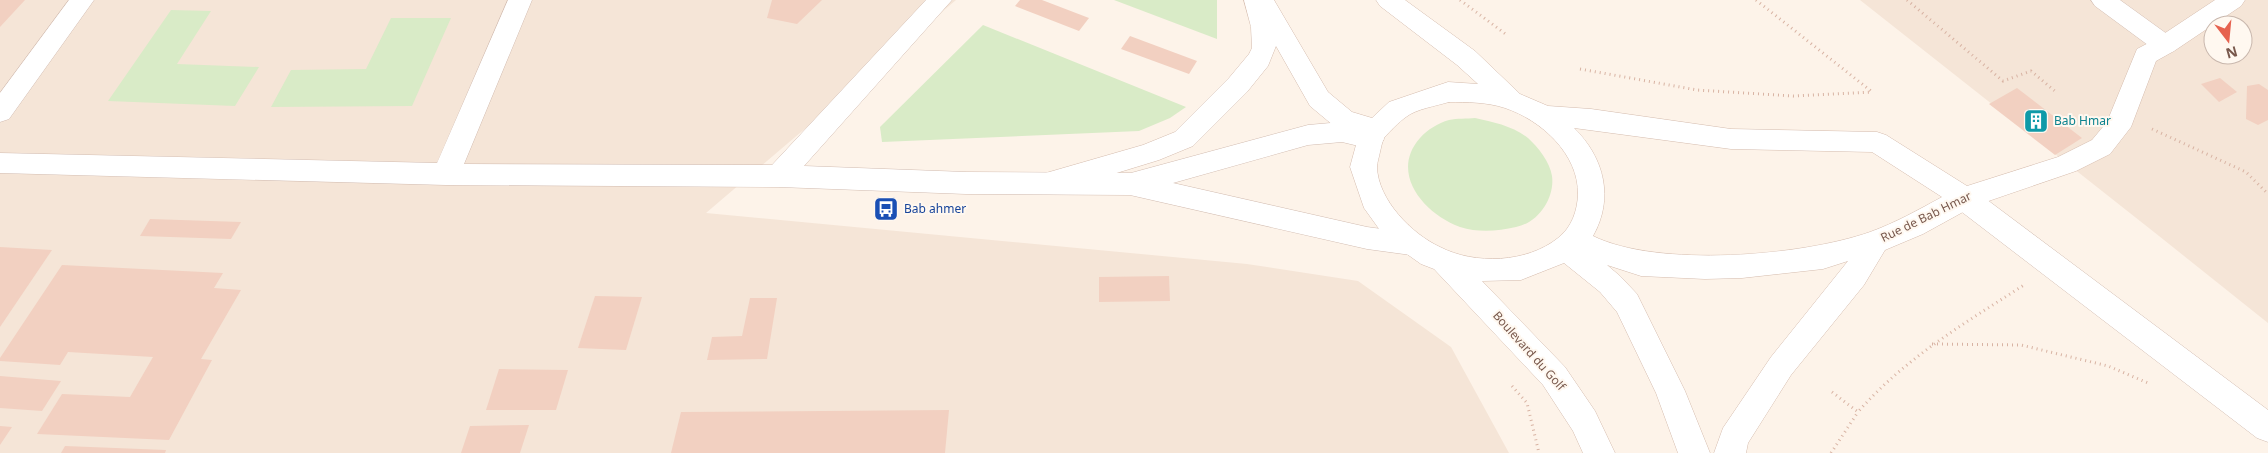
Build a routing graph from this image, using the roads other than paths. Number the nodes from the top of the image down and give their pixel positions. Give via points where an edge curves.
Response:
1 (82, 0) edge
2 (520, 0) edge
3 (940, 0) edge
4 (1256, 0) edge
5 (1262, 0) edge
6 (1388, 0) edge
7 (2103, 0) edge
8 (2233, 0) edge
9 (2165, 45) junction
10 (1512, 100) junction
11 (0, 112) edge
12 (1542, 116) junction
13 (1373, 134) junction
14 (0, 163) edge
15 (446, 174) junction
16 (779, 176) junction
17 (1048, 183) junction
18 (1130, 184) junction
19 (1964, 198) junction
20 (1875, 242) junction
21 (1411, 244) junction
22 (1569, 244) junction
23 (1444, 261) junction
24 (2268, 428) edge
25 (1599, 453) edge
26 (1694, 453) edge
27 (1730, 453) edge

1 - 11 street
2 - 15 street
3 - 16 street via 856,88
4 - 17 street via 1263,27 1264,48 1259,59 1184,139 1150,153
5 - 13 street via 1320,98 1343,119
6 - 10 street via 1466,58
7 - 9 street
8 - 9 street, Rue de Bab Hmar
9 - 19 street, Rue de Bab Hmar via 2146,55 2118,126 2101,147 2067,164
10 - 12 street
10 - 13 street via 1480,93 1434,94 1400,108 1384,119
12 - 19 street via 1591,119 1731,138 1877,142
12 - 22 street via 1574,145 1590,180 1592,212
13 - 18 street via 1308,135
13 - 21 street via 1364,168 1367,188 1383,218
14 - 15 street
15 - 16 street
16 - 17 street
17 - 18 street
18 - 21 street via 1366,238
19 - 20 street, Rue de Bab Hmar
19 - 24 street
20 - 22 street, Rue de Bab Hmar via 1823,257 1704,267 1641,264
20 - 27 street via 1854,276 1781,366 1734,438
21 - 23 street
22 - 23 street via 1543,262 1517,269 1473,269
22 - 26 street via 1627,303 1670,391
23 - 25 street, Boulevard du Golf via 1554,376 1584,421

